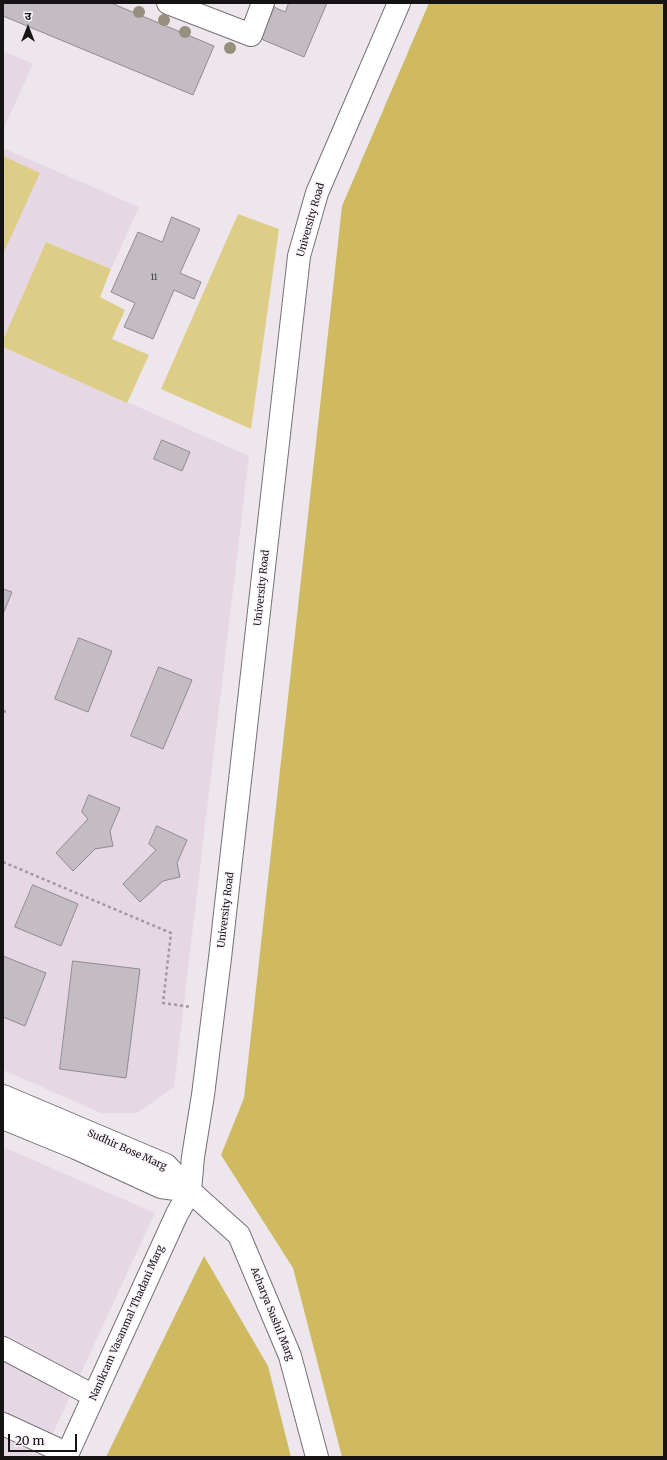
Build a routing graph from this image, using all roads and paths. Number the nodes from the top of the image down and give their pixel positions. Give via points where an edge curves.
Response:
1 (168, 3) edge
2 (263, 3) edge
3 (399, 3) edge
4 (3, 711) edge
5 (7, 712) dead end
6 (3, 862) edge
7 (213, 1013) junction
8 (3, 1096) edge
9 (3, 1118) edge
10 (190, 1191) junction
11 (3, 1348) edge
12 (94, 1396) junction
13 (3, 1424) edge
14 (67, 1456) edge
15 (317, 1457) edge

1 - 2 street via 251,35
3 - 7 street, University Road via 317,193 299,256
4 - 5 path
6 - 7 path via 171,933 163,1003
7 - 10 street, University Road
8 - 10 street, Sudhir Bose Marg via 166,1165
9 - 10 street, Sudhir Bose Marg via 161,1187
10 - 12 street, Nanikram Vasanmal Thadani Marg via 177,1214
10 - 15 street, Acharya Sushil Marg via 239,1235 290,1356
11 - 12 street
12 - 14 street, Nanikram Vasanmal Thadani Marg
13 - 14 street

